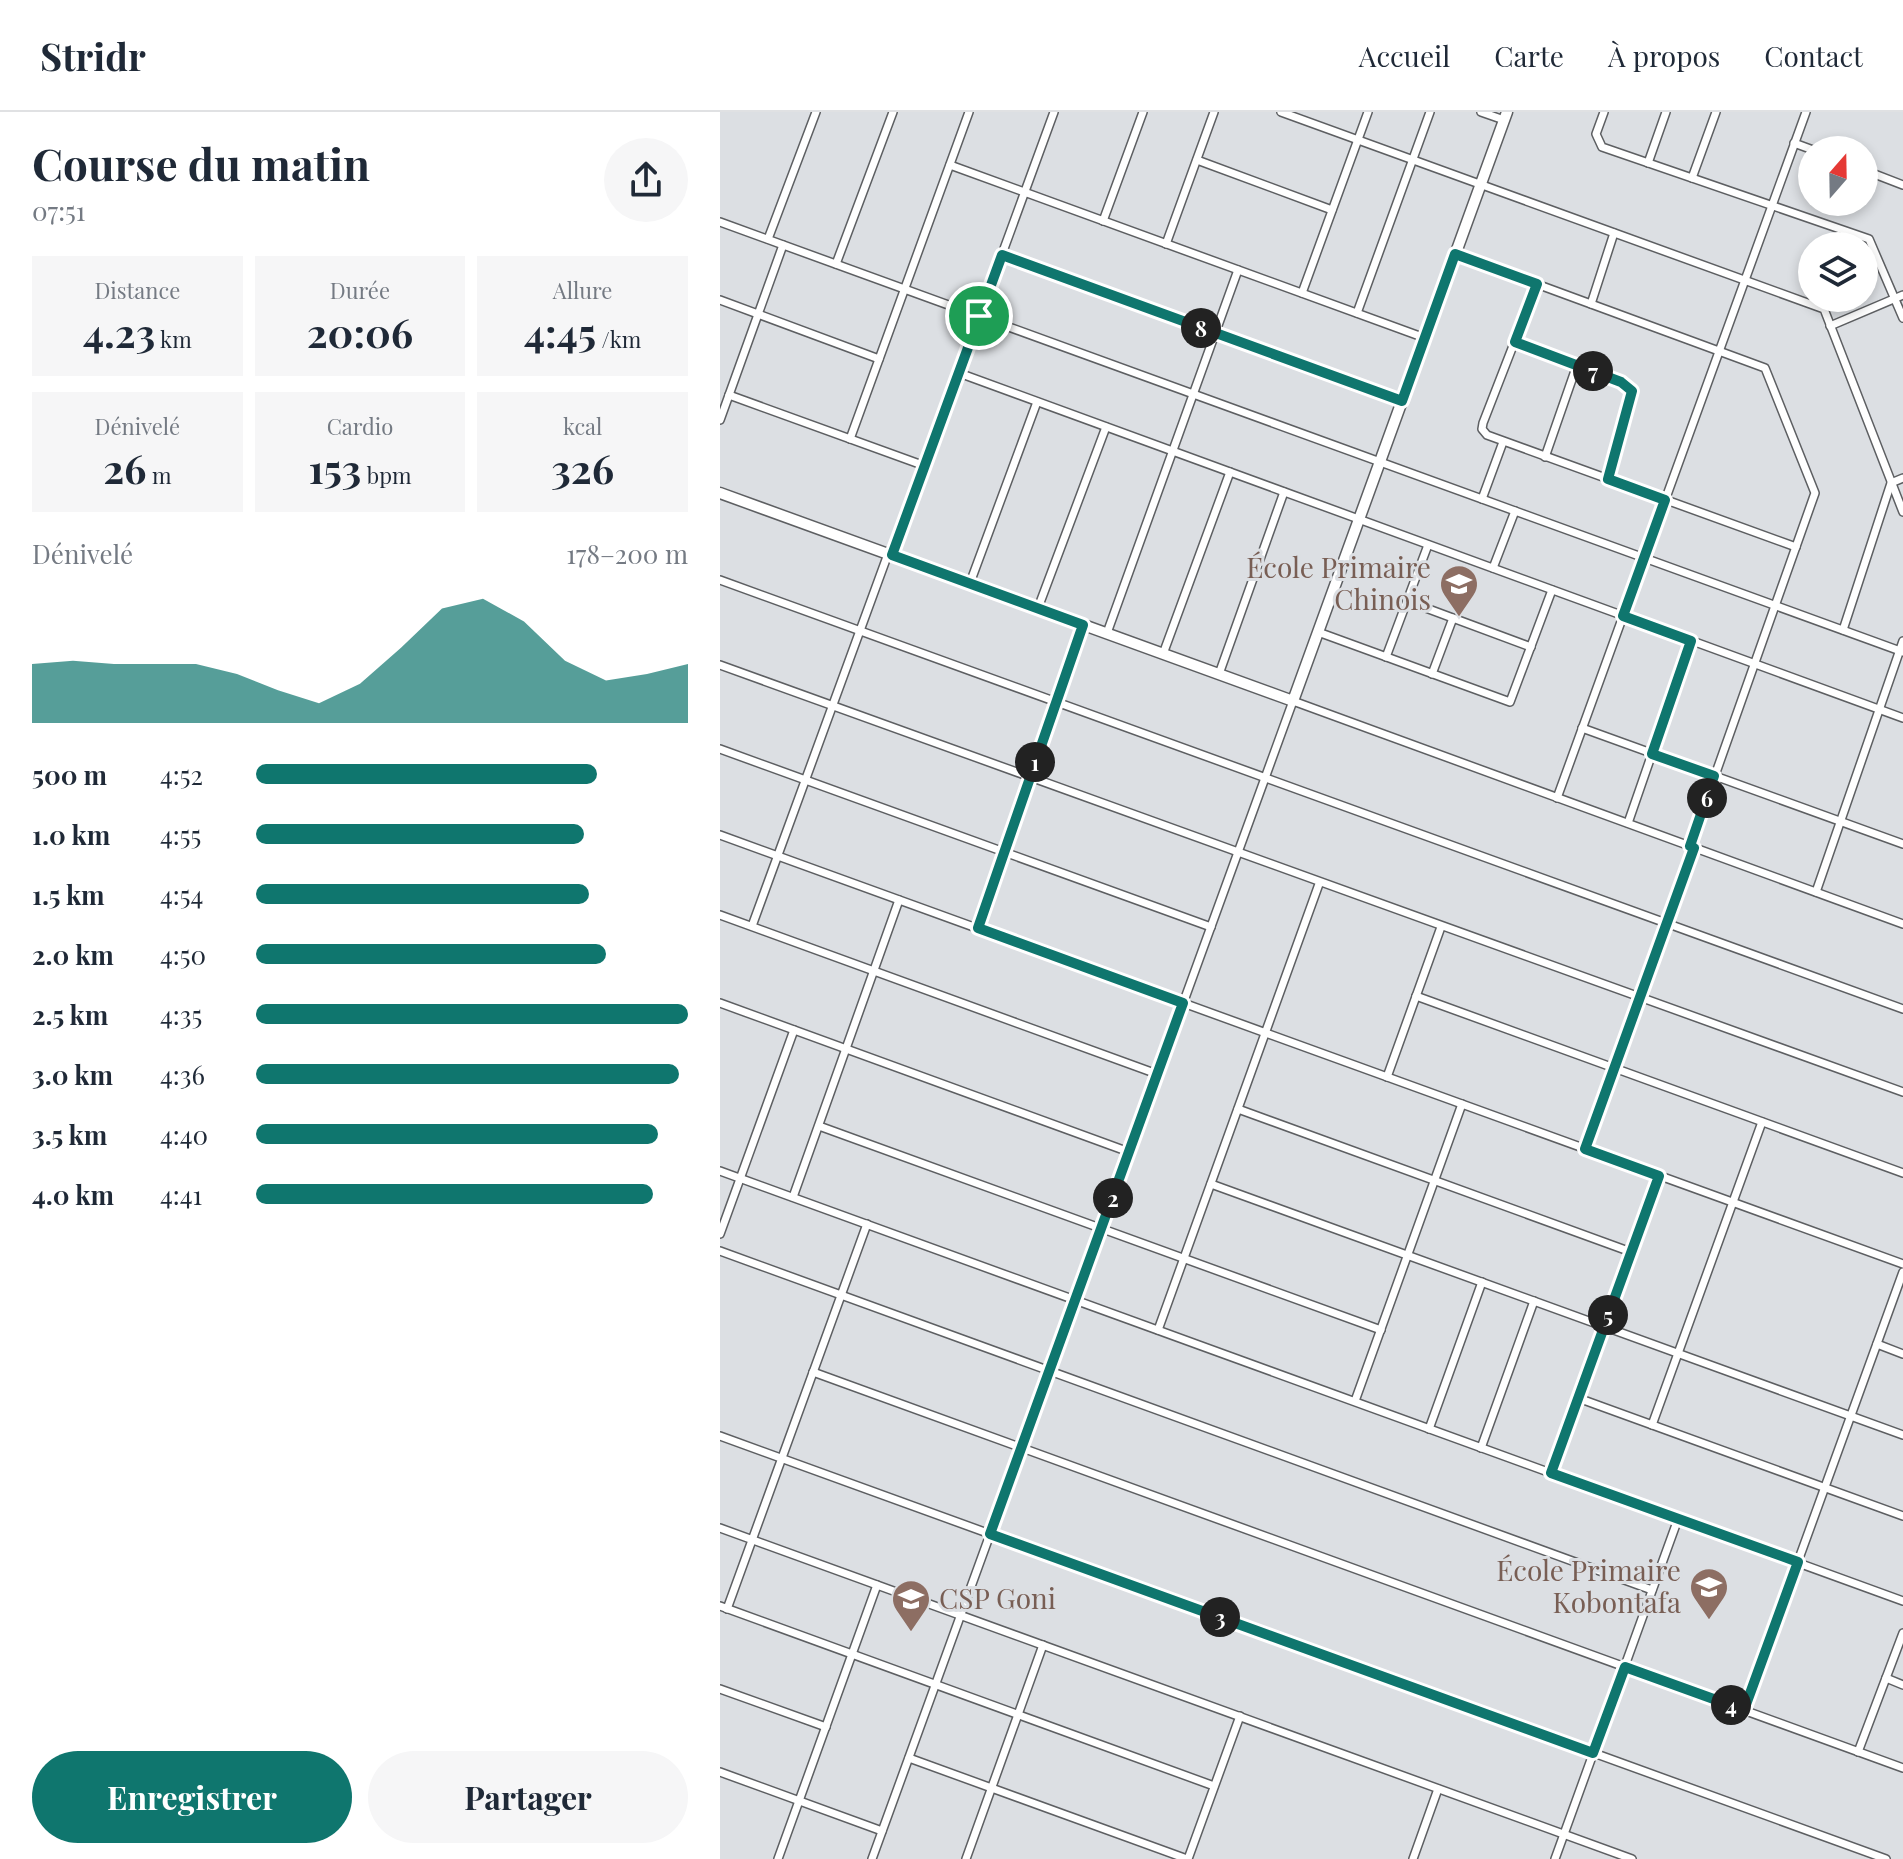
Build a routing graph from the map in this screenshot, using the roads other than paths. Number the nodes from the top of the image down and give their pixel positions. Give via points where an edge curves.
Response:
1 (816, 112) edge
2 (893, 112) edge
3 (969, 112) edge
4 (1054, 112) edge
5 (1143, 112) edge
6 (1214, 112) edge
7 (1368, 112) edge
8 (1430, 112) edge
9 (1481, 112) edge
10 (1604, 112) edge
11 (1666, 112) edge
12 (1716, 112) edge
13 (1806, 112) edge
14 (1286, 113) edge
15 (1505, 116) edge
16 (1358, 140) junction
17 (1794, 143) junction
18 (1798, 144) edge
19 (1197, 160) junction
20 (1413, 160) junction
21 (1648, 163) junction
22 (950, 165) junction
23 (1878, 175) edge
24 (1692, 178) junction
25 (1480, 184) junction
26 (1903, 185) edge
27 (1024, 192) junction
28 (1772, 206) junction
29 (1332, 210) junction
30 (1103, 221) junction
31 (720, 222) edge
32 (1614, 233) junction
33 (768, 239) junction
34 (1166, 244) junction
35 (783, 245) junction
36 (1455, 254) junction
37 (1002, 255) junction
38 (836, 264) junction
39 (1238, 270) junction
40 (1745, 280) junction
41 (1537, 284) junction
42 (904, 289) junction
43 (1302, 293) junction
44 (1899, 297) edge
45 (720, 300) edge
46 (1591, 304) junction
47 (1357, 313) junction
48 (759, 315) junction
49 (979, 316) junction
50 (1903, 318) edge
51 (1830, 326) junction
52 (1216, 333) junction
53 (1425, 338) junction
54 (1515, 342) junction
55 (1719, 351) junction
56 (879, 359) junction
57 (1577, 365) junction
58 (959, 373) junction
59 (1193, 394) junction
60 (729, 395) junction
61 (1402, 401) junction
62 (1037, 402) junction
63 (720, 420) edge
64 (1106, 427) junction
65 (850, 439) junction
66 (1503, 442) junction
67 (1173, 451) junction
68 (1545, 457) junction
69 (1380, 462) junction
70 (925, 466) junction
71 (1230, 472) junction
72 (1903, 478) edge
73 (1608, 479) junction
74 (1891, 483) junction
75 (1284, 492) junction
76 (720, 493) edge
77 (1482, 499) junction
78 (1665, 500) junction
79 (1515, 511) junction
80 (1903, 512) edge
81 (1359, 519) junction
82 (1428, 545) junction
83 (1796, 547) junction
84 (890, 554) junction
85 (1644, 558) junction
86 (1493, 568) junction
87 (720, 580) edge
88 (970, 583) junction
89 (1552, 590) junction
90 (1407, 601) junction
91 (1775, 606) junction
92 (1038, 608) junction
93 (1623, 616) junction
94 (1453, 618) junction
95 (1083, 625) junction
96 (860, 630) junction
97 (1843, 630) junction
98 (1318, 632) junction
99 (1107, 633) junction
100 (1691, 641) junction
101 (1903, 641) edge
102 (1531, 647) junction
103 (1901, 651) edge
104 (1163, 654) junction
105 (1386, 657) junction
106 (1754, 664) junction
107 (720, 667) edge
108 (1219, 674) junction
109 (1432, 674) junction
110 (1293, 701) junction
111 (1056, 702) junction
112 (832, 705) junction
113 (1879, 709) junction
114 (1903, 718) edge
115 (1582, 728) junction
116 (720, 749) edge
117 (1652, 754) junction
118 (1031, 775) junction
119 (1714, 776) junction
120 (1265, 778) junction
121 (805, 780) junction
122 (1557, 798) junction
123 (1840, 822) junction
124 (1628, 823) junction
125 (720, 835) edge
126 (1903, 844) edge
127 (1692, 847) junction
128 (1239, 851) junction
129 (1004, 852) junction
130 (778, 856) junction
131 (1319, 884) junction
132 (1816, 892) junction
133 (899, 900) junction
134 (720, 915) edge
135 (1667, 923) junction
136 (1903, 924) edge
137 (752, 926) junction
138 (1211, 927) junction
139 (1441, 927) junction
140 (978, 928) junction
141 (874, 971) junction
142 (1416, 996) junction
143 (1640, 997) junction
144 (1183, 1003) junction
145 (722, 1004) edge
146 (1903, 1009) edge
147 (720, 1015) edge
148 (794, 1030) junction
149 (1266, 1033) junction
150 (847, 1049) junction
151 (1614, 1068) junction
152 (1157, 1074) junction
153 (1387, 1077) junction
154 (1903, 1092) edge
155 (1462, 1104) junction
156 (1238, 1109) junction
157 (1762, 1122) junction
158 (819, 1126) junction
159 (1585, 1149) junction
160 (1129, 1152) junction
161 (720, 1171) edge
162 (1903, 1173) edge
163 (1659, 1176) junction
164 (740, 1178) junction
165 (1435, 1181) junction
166 (1211, 1184) junction
167 (793, 1197) junction
168 (1733, 1202) junction
169 (867, 1224) junction
170 (1101, 1228) junction
171 (720, 1234) edge
172 (720, 1251) edge
173 (1631, 1252) junction
174 (1408, 1255) junction
175 (1184, 1258) junction
176 (1903, 1264) edge
177 (1903, 1272) edge
178 (1482, 1282) junction
179 (841, 1295) junction
180 (1075, 1300) junction
181 (1534, 1301) junction
182 (1604, 1326) junction
183 (1158, 1330) junction
184 (1381, 1330) junction
185 (1877, 1344) junction
186 (1678, 1353) junction
187 (1903, 1354) edge
188 (1049, 1371) junction
189 (813, 1372) junction
190 (1578, 1398) junction
191 (1355, 1401) junction
192 (1851, 1416) junction
193 (1652, 1425) junction
194 (1429, 1429) junction
195 (1903, 1435) edge
196 (720, 1436) edge
197 (1022, 1448) junction
198 (1481, 1448) junction
199 (782, 1458) junction
200 (1551, 1473) junction
201 (1825, 1488) junction
202 (1903, 1516) edge
203 (1678, 1519) junction
204 (720, 1528) edge
205 (990, 1534) junction
206 (752, 1539) junction
207 (1798, 1562) junction
208 (877, 1585) junction
209 (1652, 1590) junction
210 (1903, 1591) edge
211 (1901, 1600) edge
212 (723, 1608) edge
213 (961, 1615) junction
214 (1903, 1633) edge
215 (1043, 1645) junction
216 (852, 1655) junction
217 (1625, 1667) junction
218 (1886, 1678) junction
219 (936, 1685) junction
220 (1903, 1685) edge
221 (720, 1689) edge
222 (1744, 1710) junction
223 (1018, 1715) junction
224 (1240, 1716) junction
225 (826, 1727) junction
226 (1858, 1752) junction
227 (1593, 1753) junction
228 (909, 1758) junction
229 (1903, 1768) edge
230 (720, 1772) edge
231 (1214, 1786) junction
232 (991, 1788) junction
233 (1438, 1789) junction
234 (799, 1801) junction
235 (882, 1831) junction
236 (1564, 1834) junction
237 (1415, 1858) edge
238 (778, 1859) edge
239 (872, 1859) edge
240 (966, 1859) edge
241 (1188, 1859) edge
242 (1555, 1859) edge
243 (1632, 1859) edge
244 (1886, 1859) edge

1 - 33 street
2 - 38 street
3 - 22 street
4 - 27 street
5 - 30 street
6 - 19 street
7 - 16 street
8 - 20 street
9 - 15 street
10 - 21 street via 1598,143
11 - 21 street
12 - 24 street
13 - 17 street
14 - 16 street
15 - 25 street
16 - 20 street
16 - 29 street
17 - 18 street
17 - 28 street
19 - 29 street
19 - 34 street
20 - 25 street
20 - 47 street
21 - 24 street
22 - 27 street
22 - 42 street
23 - 26 street
24 - 28 street
25 - 32 street
25 - 36 street
27 - 30 street
27 - 37 street
28 - 40 street
28 - 44 street via 1869,239
29 - 43 street
30 - 34 street
31 - 33 street
32 - 40 street
32 - 46 street
33 - 35 street
34 - 39 street
35 - 38 street
35 - 48 street
36 - 41 street
36 - 53 street
37 - 49 street
37 - 52 street
38 - 42 street
39 - 43 street
39 - 52 street
40 - 51 street via 1824,309
40 - 55 street
41 - 46 street
41 - 54 street
42 - 49 street
42 - 56 street
43 - 47 street
44 - 50 street
44 - 51 street
45 - 48 street
46 - 55 street
47 - 53 street
48 - 56 street
48 - 60 street
49 - 58 street
49 - 59 street
51 - 74 street
52 - 59 street
52 - 61 street
53 - 61 street
54 - 57 street
54 - 66 street via 1482,429
55 - 78 street
55 - 83 street via 1765,368 1810,479 1815,493
56 - 65 street
57 - 68 street
57 - 73 street via 1632,391
58 - 62 street
58 - 70 street
59 - 67 street
59 - 69 street
60 - 63 street
60 - 65 street
61 - 69 street
62 - 64 street
62 - 88 street
64 - 67 street
64 - 92 street
65 - 70 street
66 - 68 street
66 - 77 street
67 - 71 street
67 - 99 street
68 - 73 street
69 - 77 street
69 - 81 street
70 - 84 street
71 - 75 street
71 - 104 street
72 - 74 street
73 - 78 street
74 - 80 street
74 - 97 street
75 - 81 street
75 - 108 street
76 - 84 street
77 - 79 street
78 - 83 street
78 - 85 street
79 - 85 street
79 - 86 street
81 - 82 street
81 - 98 street
82 - 86 street
82 - 90 street
83 - 91 street
84 - 88 street
84 - 96 street
85 - 91 street
85 - 93 street
86 - 89 street
87 - 96 street
88 - 92 street
89 - 93 street
89 - 102 street
90 - 94 street
90 - 105 street
91 - 97 street
91 - 106 street
92 - 95 street
93 - 100 street
93 - 115 street
94 - 102 street
94 - 109 street
95 - 99 street
95 - 111 street
96 - 111 street
96 - 112 street
97 - 103 street
98 - 105 street
98 - 110 street
99 - 104 street
100 - 106 street
100 - 117 street
101 - 103 street
102 - 109 street via 1510,702
103 - 113 street
104 - 108 street
105 - 109 street
106 - 113 street
106 - 119 street
107 - 112 street
108 - 110 street
110 - 120 street
110 - 122 street
111 - 118 street
111 - 120 street
112 - 118 street
112 - 121 street
113 - 114 street
113 - 123 street
115 - 117 street
115 - 122 street
116 - 121 street
117 - 119 street
117 - 124 street
118 - 128 street
118 - 129 street
119 - 123 street
119 - 127 street
120 - 128 street
120 - 135 street
121 - 129 street
121 - 130 street
122 - 124 street
123 - 126 street
123 - 132 street
124 - 127 street
125 - 130 street
127 - 132 street
127 - 135 street
128 - 131 street
128 - 138 street
129 - 138 street
129 - 140 street
130 - 133 street
130 - 137 street
131 - 139 street
131 - 149 street
132 - 136 street
133 - 140 street
133 - 141 street
134 - 137 street
135 - 143 street
135 - 146 street
137 - 141 street
138 - 144 street
139 - 142 street
139 - 143 street
140 - 144 street
141 - 150 street
141 - 152 street
142 - 151 street
142 - 153 street
143 - 151 street
143 - 154 street
144 - 149 street
144 - 152 street
145 - 147 street
145 - 148 street
148 - 150 street
148 - 164 street
149 - 153 street
149 - 156 street
150 - 158 street
150 - 160 street
151 - 157 street
151 - 159 street
152 - 160 street
153 - 155 street
155 - 159 street
155 - 165 street
156 - 165 street
156 - 166 street
157 - 162 street
157 - 168 street
158 - 167 street
158 - 170 street
159 - 163 street
160 - 170 street
161 - 164 street
163 - 168 street
163 - 173 street
164 - 167 street
164 - 171 street
165 - 173 street
165 - 174 street
166 - 174 street
166 - 175 street
167 - 169 street
168 - 176 street
168 - 186 street
169 - 179 street
169 - 180 street
170 - 175 street
170 - 180 street
172 - 179 street
173 - 182 street
174 - 178 street
174 - 184 street
175 - 183 street
175 - 184 street
177 - 185 street
178 - 181 street
178 - 194 street
179 - 188 street
179 - 189 street
180 - 183 street
180 - 188 street
181 - 182 street
181 - 198 street
182 - 186 street
182 - 190 street
183 - 191 street
184 - 191 street
185 - 187 street
185 - 192 street
186 - 192 street
186 - 193 street
188 - 197 street
188 - 209 street
189 - 197 street
189 - 199 street
190 - 193 street
190 - 200 street
191 - 194 street
192 - 195 street
192 - 201 street
193 - 201 street
194 - 198 street
196 - 199 street
197 - 205 street
197 - 217 street
198 - 200 street
199 - 205 street
199 - 206 street
200 - 203 street
201 - 202 street
201 - 207 street
203 - 207 street
203 - 209 street
204 - 206 street
205 - 213 street
205 - 227 street
206 - 208 street
206 - 212 street
207 - 211 street
207 - 222 street
208 - 213 street
208 - 216 street
209 - 217 street
210 - 211 street
212 - 216 street
213 - 215 street
213 - 219 street
214 - 218 street
215 - 223 street
215 - 224 street
216 - 219 street
216 - 225 street
217 - 222 street
217 - 227 street
218 - 220 street
218 - 226 street
219 - 223 street
219 - 228 street
221 - 225 street
222 - 226 street
223 - 231 street
223 - 232 street
224 - 231 street
224 - 233 street
225 - 234 street
226 - 229 street
227 - 236 street
227 - 244 street
228 - 232 street
228 - 235 street
230 - 234 street
231 - 241 street
232 - 240 street
232 - 241 street
233 - 236 street
233 - 237 street
234 - 235 street
234 - 238 street
235 - 239 street
236 - 242 street
236 - 243 street

